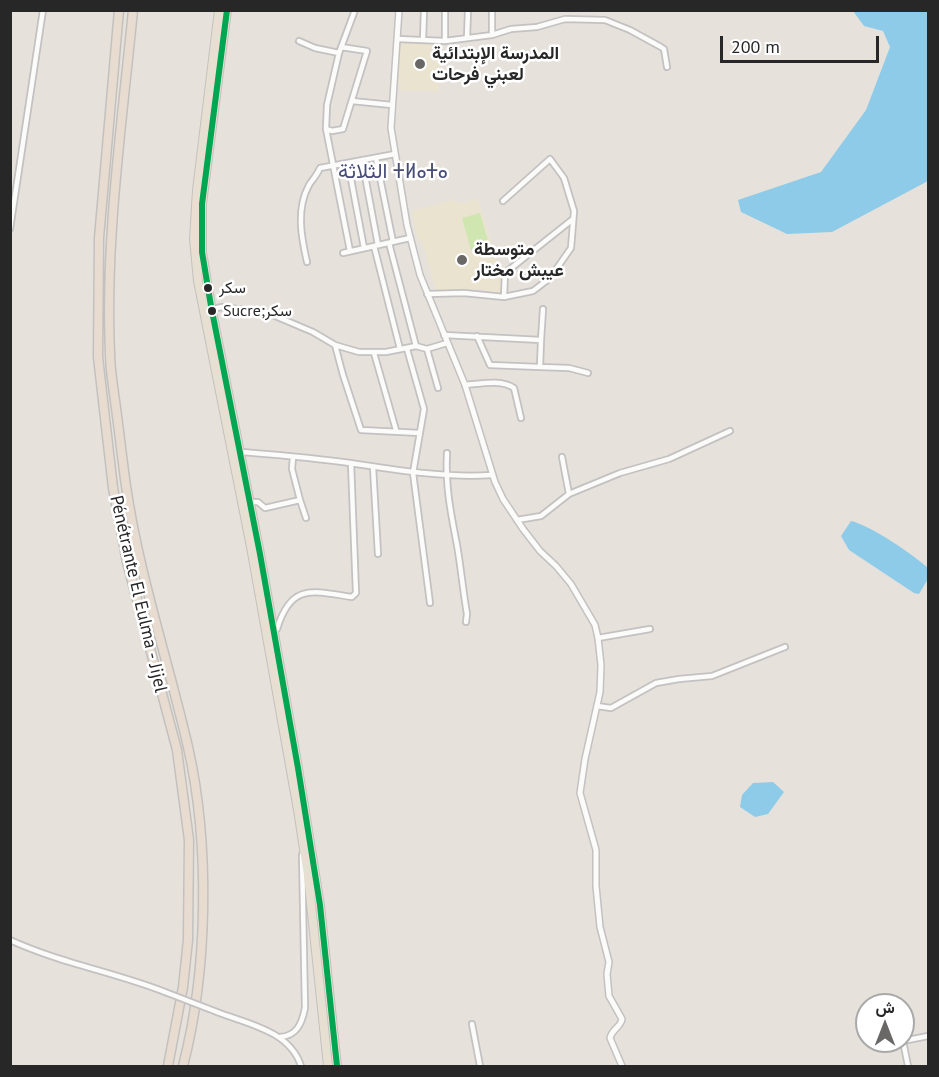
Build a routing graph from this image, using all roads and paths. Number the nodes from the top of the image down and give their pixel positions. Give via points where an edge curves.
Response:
1 (43, 10) edge
2 (119, 10) edge
3 (133, 10) edge
4 (219, 10) edge
5 (227, 10) edge
6 (355, 10) edge
7 (399, 10) edge
8 (424, 10) edge
9 (446, 10) edge
10 (468, 10) edge
11 (492, 10) edge
12 (492, 35) junction
13 (397, 39) junction
14 (467, 39) junction
15 (423, 40) junction
16 (299, 41) dead end
17 (445, 41) junction
18 (341, 47) junction
19 (339, 53) junction
20 (667, 67) dead end
21 (352, 101) junction
22 (392, 105) junction
23 (326, 129) junction
24 (395, 154) junction
25 (544, 154) dead end
26 (376, 158) junction
27 (550, 159) junction
28 (362, 160) junction
29 (348, 163) junction
30 (333, 166) junction
31 (503, 201) dead end
32 (573, 219) junction
33 (10, 229) edge
34 (410, 238) junction
35 (391, 242) junction
36 (376, 245) junction
37 (364, 248) junction
38 (350, 251) junction
39 (343, 253) dead end
40 (306, 262) dead end
41 (427, 294) junction
42 (504, 297) junction
43 (211, 309) junction
44 (543, 309) dead end
45 (444, 335) junction
46 (477, 336) junction
47 (540, 340) junction
48 (447, 343) junction
49 (335, 345) junction
50 (416, 346) junction
51 (400, 349) junction
52 (407, 349) junction
53 (427, 349) junction
54 (374, 353) junction
55 (540, 367) junction
56 (588, 373) dead end
57 (465, 384) junction
58 (438, 388) dead end
59 (521, 418) dead end
60 (396, 430) junction
61 (730, 431) dead end
62 (420, 432) junction
63 (241, 452) junction
64 (447, 453) dead end
65 (293, 457) junction
66 (562, 457) dead end
67 (351, 463) junction
68 (374, 467) junction
69 (413, 473) junction
70 (445, 475) junction
71 (492, 475) junction
72 (569, 494) junction
73 (300, 500) junction
74 (250, 502) junction
75 (306, 518) dead end
76 (517, 520) junction
77 (378, 554) dead end
78 (430, 603) dead end
79 (466, 622) dead end
80 (650, 629) dead end
81 (274, 631) junction
82 (598, 638) junction
83 (785, 647) dead end
84 (597, 706) junction
85 (303, 846) junction
86 (10, 940) edge
87 (472, 1024) dead end
88 (280, 1036) junction
89 (928, 1036) edge
90 (168, 1066) edge
91 (183, 1066) edge
92 (301, 1066) edge
93 (328, 1066) edge
94 (337, 1066) edge
95 (480, 1066) edge
96 (622, 1066) edge
97 (908, 1066) edge

1 - 33 street
2 - 90 highway, Pénétrante El Eulma - Jijel via 99,238 98,357 113,488 127,562 177,750 189,840 188,940
3 - 91 highway, Pénétrante El Eulma - Jijel via 110,241 110,354 128,500 146,590 188,747 201,832 201,947 196,1002
4 - 85 highway via 196,201 196,261
5 - 43 highway via 202,212 202,252
6 - 18 street
7 - 13 street
8 - 15 street
9 - 17 street
10 - 14 street
11 - 12 street
12 - 14 street
12 - 20 street via 565,19 611,21 662,47
13 - 15 street
13 - 22 street
14 - 17 street
15 - 17 street
16 - 19 street
18 - 19 street
18 - 21 street via 367,51
19 - 23 street via 327,105
21 - 22 street
21 - 23 street via 343,129
22 - 24 street
23 - 30 street
24 - 26 street
24 - 34 street
25 - 27 street
26 - 28 street
26 - 35 street
27 - 31 street
27 - 32 street via 564,178
28 - 29 street
28 - 36 street
29 - 30 street
29 - 37 street
30 - 38 street
30 - 40 street via 320,168 308,186 301,208 300,234
32 - 42 street via 505,273
32 - 42 street via 571,248 550,278 533,291
34 - 35 street
34 - 41 street
35 - 36 street
35 - 50 street
36 - 37 street
36 - 51 street
37 - 38 street
38 - 39 street
41 - 42 street
41 - 45 street
43 - 49 street via 268,313
43 - 63 highway
44 - 47 street
45 - 46 street
45 - 48 street
46 - 47 street
46 - 55 street via 490,365
47 - 55 street
48 - 53 street
48 - 57 street
49 - 54 street
49 - 60 street via 361,430
50 - 52 street
50 - 53 street
51 - 52 street
51 - 54 street
52 - 62 street via 424,409
53 - 58 street
54 - 60 street
55 - 56 street
57 - 59 street via 503,383 514,388
57 - 71 street
60 - 62 street
61 - 72 street via 669,459
62 - 69 street
63 - 65 street
63 - 74 highway
64 - 70 street
65 - 67 street
65 - 73 street
66 - 72 street
67 - 68 street
67 - 81 street via 356,593 352,597 320,592 293,597
68 - 69 street
68 - 77 street
69 - 70 street
69 - 78 street
70 - 71 street
70 - 79 street
71 - 76 street
72 - 76 street via 540,516
73 - 74 street via 265,508
73 - 75 street
74 - 81 highway
76 - 82 street via 571,584 595,625
80 - 82 street
81 - 94 highway via 320,905
82 - 84 street via 601,665
83 - 84 street via 712,676 661,682 611,708
84 - 96 street via 580,793 596,850 596,886 609,962 609,996 622,1019 610,1040
85 - 88 street via 305,1008 296,1031
85 - 93 highway
86 - 88 street, bridge via 129,978
87 - 95 street
88 - 92 street
89 - 97 street via 903,1041

